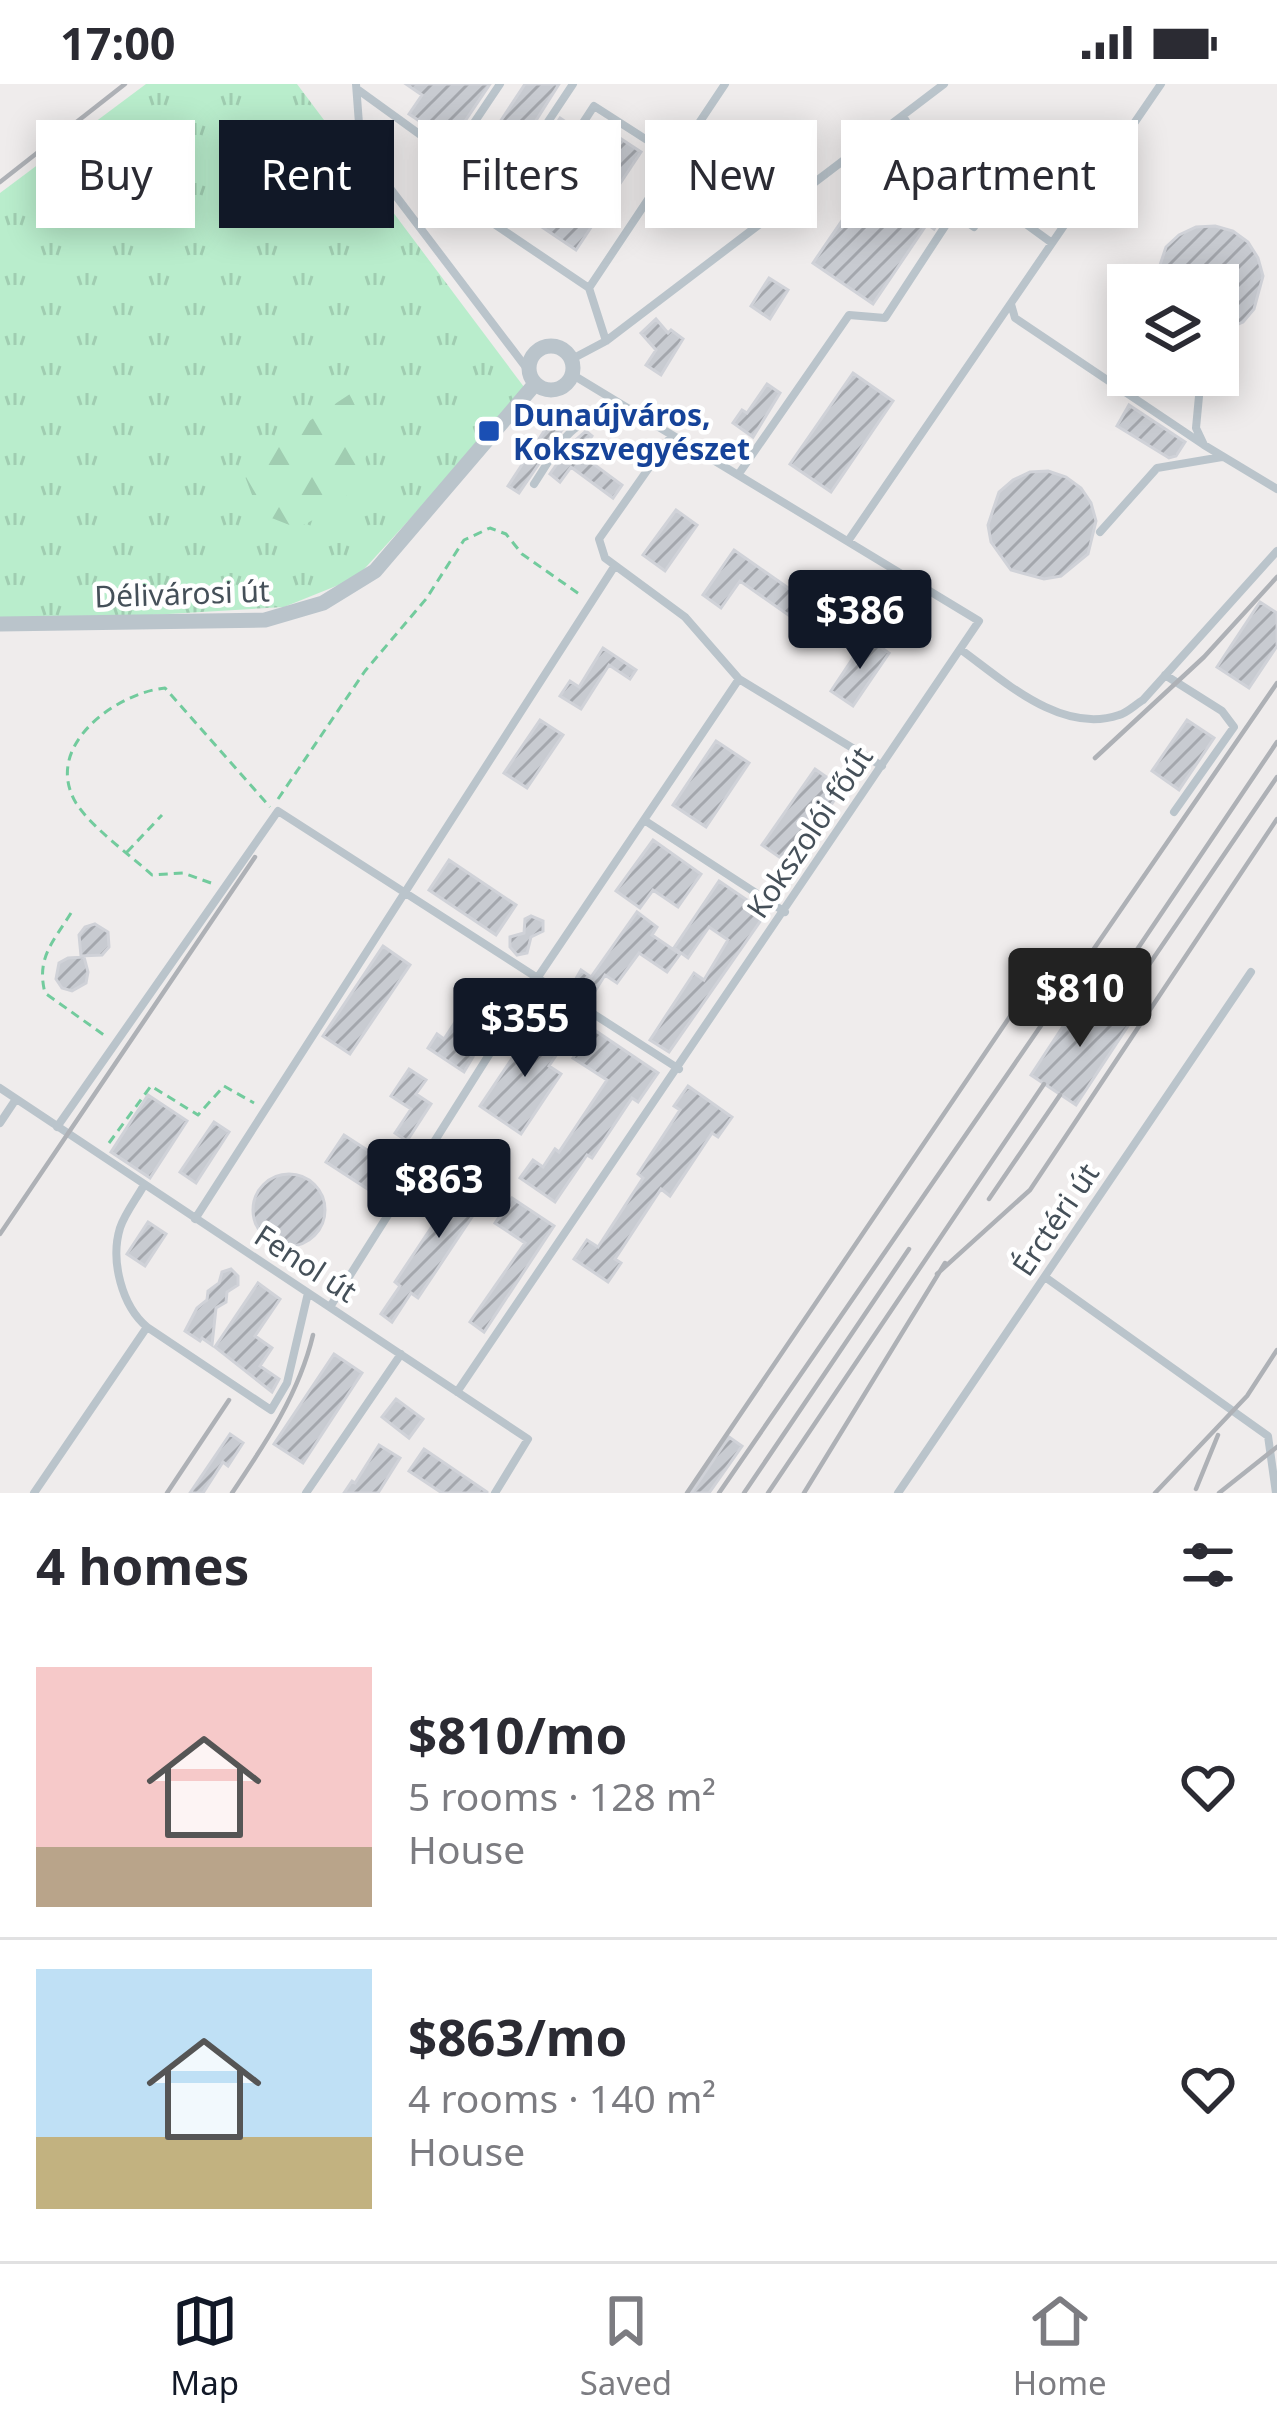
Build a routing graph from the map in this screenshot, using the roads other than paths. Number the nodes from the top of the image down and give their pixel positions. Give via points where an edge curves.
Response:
1 (500, 84) edge
2 (572, 84) edge
3 (725, 84) edge
4 (944, 84) edge
5 (1161, 84) edge
6 (356, 86) edge
7 (903, 116) junction
8 (548, 120) edge
9 (585, 120) edge
10 (616, 120) edge
11 (701, 120) edge
12 (905, 120) edge
13 (645, 203) edge
14 (499, 228) edge
15 (944, 228) edge
16 (1031, 228) edge
17 (1052, 243) junction
18 (589, 288) junction
19 (1011, 304) junction
20 (606, 341) junction
21 (572, 367) junction
22 (532, 377) junction
23 (1199, 396) edge
24 (647, 420) junction
25 (672, 435) junction
26 (1204, 445) junction
27 (1224, 457) junction
28 (738, 475) junction
29 (534, 484) dead end
30 (1277, 489) edge
31 (1100, 532) dead end
32 (848, 541) junction
33 (1277, 550) edge
34 (614, 566) junction
35 (0, 624) edge
36 (960, 650) junction
37 (1165, 675) junction
38 (739, 679) junction
39 (882, 766) junction
40 (1174, 812) dead end
41 (644, 820) junction
42 (406, 893) junction
43 (784, 912) junction
44 (1251, 972) dead end
45 (538, 976) junction
46 (679, 1069) junction
47 (0, 1088) edge
48 (16, 1099) junction
49 (0, 1123) edge
50 (57, 1127) junction
51 (144, 1185) junction
52 (195, 1219) junction
53 (1045, 1277) junction
54 (308, 1293) junction
55 (330, 1307) junction
56 (147, 1327) junction
57 (401, 1354) junction
58 (457, 1392) junction
59 (34, 1493) edge
60 (306, 1493) edge
61 (495, 1493) edge
62 (898, 1493) edge
63 (1276, 1493) edge

1 - 6 lane via 451,157
2 - 8 lane
3 - 11 lane
4 - 7 lane
5 - 17 lane
6 - 22 lane via 361,150
7 - 12 lane
7 - 20 lane
9 - 10 lane via 594,106
13 - 18 lane
14 - 18 lane
15 - 28 lane via 885,318 849,315
16 - 17 lane
17 - 19 lane
18 - 20 lane
19 - 26 lane via 1015,318
19 - 32 lane
20 - 21 lane
21 - 22 street via 564,387 549,391
21 - 22 street via 561,348 546,346 533,355
21 - 24 lane
22 - 35 street, Délivárosi út via 375,571 323,603 265,620
23 - 26 lane via 1196,428
24 - 25 lane
24 - 29 lane via 609,415 581,422
25 - 28 lane
25 - 34 lane via 599,539
26 - 27 lane
27 - 30 lane
27 - 31 lane via 1157,468
28 - 32 lane
32 - 36 lane, Kokszolói főút via 979,621
33 - 37 lane
34 - 38 lane via 686,617
34 - 42 lane
36 - 37 lane via 1043,710 1087,717 1118,716
36 - 39 lane, Kokszolói főút
37 - 40 lane via 1234,727
38 - 39 lane
38 - 41 lane
39 - 43 lane, Kokszolói főút
41 - 43 lane
41 - 45 lane
42 - 45 lane
42 - 50 lane via 278,812
42 - 52 lane
43 - 46 lane, Kokszolói főút
44 - 53 lane, Érctéri út
45 - 46 lane
45 - 55 lane
46 - 58 lane, Kokszolói főút
47 - 48 lane, Fenol út
48 - 49 lane
48 - 50 lane, Fenol út
50 - 51 lane, Fenol út
51 - 52 lane, Fenol út
51 - 56 lane via 119,1230 119,1273 128,1311
52 - 54 lane, Fenol út
53 - 62 lane, Érctéri út
53 - 63 lane via 1268,1436
54 - 55 lane, Fenol út
54 - 56 lane via 286,1383 271,1410
55 - 57 lane, Fenol út
56 - 59 lane
57 - 58 lane, Fenol út
57 - 60 lane
58 - 61 lane, Fenol út via 528,1439

